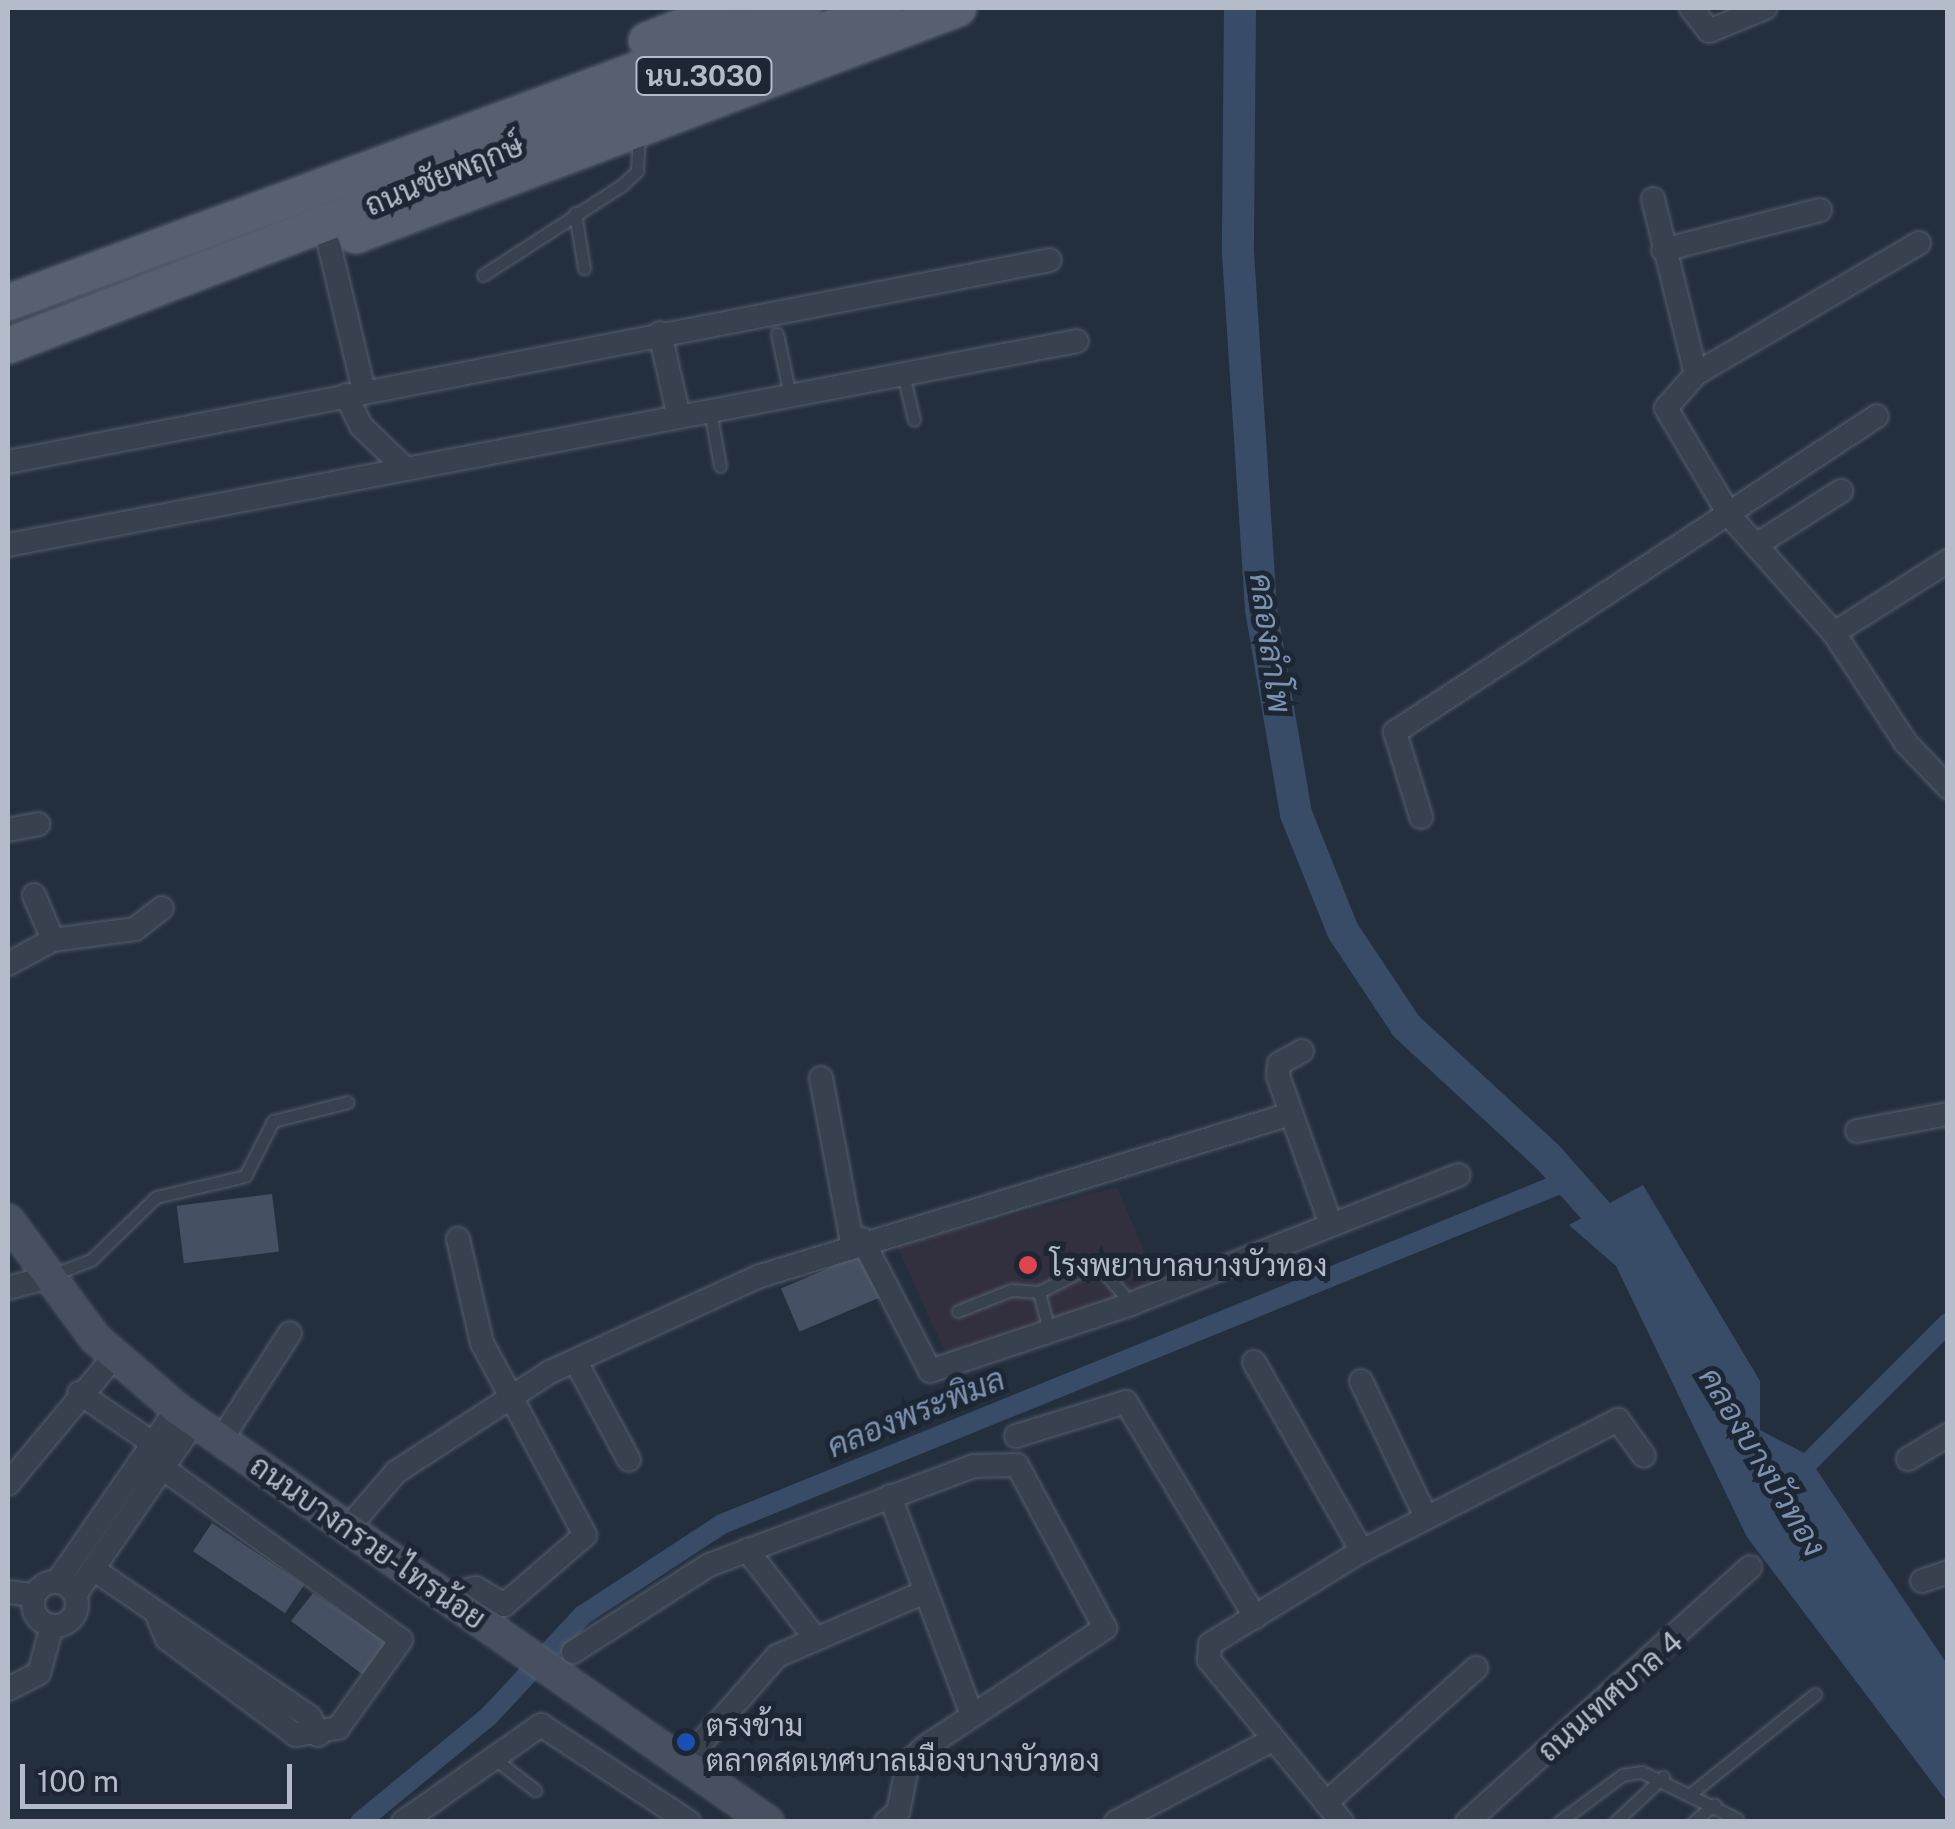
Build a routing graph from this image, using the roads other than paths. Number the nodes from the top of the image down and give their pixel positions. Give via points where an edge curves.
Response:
1 (728, 8) edge
2 (802, 8) edge
3 (882, 8) edge
4 (958, 8) edge
5 (1691, 8) edge
6 (1766, 8) edge
7 (521, 127) junction
8 (639, 134) junction
9 (1653, 199) dead end
10 (1820, 210) dead end
11 (575, 212) junction
12 (203, 224) junction
13 (1918, 243) dead end
14 (329, 244) junction
15 (1662, 250) junction
16 (230, 258) junction
17 (1050, 260) dead end
18 (584, 268) dead end
19 (484, 275) dead end
20 (8, 302) edge
21 (660, 333) junction
22 (777, 334) dead end
23 (1077, 341) dead end
24 (8, 345) edge
25 (903, 374) junction
26 (1696, 374) junction
27 (355, 393) junction
28 (790, 394) junction
29 (710, 410) junction
30 (678, 413) junction
31 (1877, 416) dead end
32 (914, 420) dead end
33 (8, 462) edge
34 (720, 466) dead end
35 (406, 469) junction
36 (1842, 490) dead end
37 (1730, 516) junction
38 (8, 544) edge
39 (1756, 545) junction
40 (1948, 561) edge
41 (1834, 633) junction
42 (1948, 787) edge
43 (1421, 816) dead end
44 (38, 824) dead end
45 (8, 830) edge
46 (34, 895) dead end
47 (162, 908) dead end
48 (53, 940) junction
49 (8, 964) edge
50 (1302, 1051) dead end
51 (821, 1078) dead end
52 (348, 1102) dead end
53 (1290, 1114) junction
54 (1948, 1114) edge
55 (1858, 1131) dead end
56 (1458, 1175) dead end
57 (8, 1220) edge
58 (1330, 1222) junction
59 (458, 1239) dead end
60 (857, 1241) junction
61 (45, 1278) junction
62 (8, 1288) edge
63 (1039, 1292) junction
64 (1132, 1304) junction
65 (958, 1310) dead end
66 (1049, 1331) junction
67 (290, 1333) dead end
68 (114, 1357) junction
69 (576, 1362) junction
70 (1254, 1362) dead end
71 (1360, 1381) dead end
72 (78, 1394) junction
73 (510, 1398) junction
74 (186, 1415) junction
75 (1948, 1435) edge
76 (1016, 1436) dead end
77 (221, 1440) junction
78 (158, 1456) junction
79 (1644, 1456) dead end
80 (1908, 1459) dead end
81 (629, 1460) dead end
82 (8, 1484) edge
83 (890, 1496) junction
84 (1426, 1517) junction
85 (348, 1528) junction
86 (747, 1550) junction
87 (1362, 1552) junction
88 (1750, 1567) dead end
89 (92, 1569) junction
90 (1948, 1572) edge
91 (1922, 1581) dead end
92 (66, 1588) junction
93 (8, 1592) edge
94 (925, 1592) junction
95 (34, 1595) junction
96 (446, 1596) junction
97 (1255, 1617) junction
98 (52, 1626) junction
99 (813, 1636) junction
100 (572, 1652) dead end
101 (1476, 1668) dead end
102 (8, 1689) edge
103 (1816, 1694) dead end
104 (972, 1716) junction
105 (1272, 1740) junction
106 (490, 1755) junction
107 (684, 1762) junction
108 (1663, 1776) junction
109 (534, 1790) dead end
110 (1694, 1790) junction
111 (1326, 1803) junction
112 (1715, 1804) junction
113 (898, 1818) edge
114 (1737, 1819) edge
115 (403, 1822) edge
116 (689, 1822) edge
117 (768, 1822) edge
118 (1116, 1822) edge
119 (1342, 1822) edge
120 (1467, 1822) edge
121 (1560, 1822) edge
122 (1615, 1822) edge
123 (1694, 1822) edge

1 - 12 main road via 285,178
2 - 7 main road, ถนนชัยพฤกษ์ / นบ.3030
3 - 7 main road, ถนนชัยพฤกษ์ / นบ.3030
4 - 8 main road
5 - 6 street via 1709,31
7 - 12 main road, ถนนชัยพฤกษ์ / นบ.3030
7 - 16 main road, ถนนชัยพฤกษ์ / นบ.3030
8 - 11 lane via 637,170
8 - 14 main road
9 - 15 street
10 - 15 street
11 - 18 lane
11 - 19 lane
12 - 20 main road, ถนนชัยพฤกษ์ / นบ.3030
13 - 26 street
14 - 16 main road
14 - 27 street
15 - 26 street
16 - 24 main road, ถนนชัยพฤกษ์ / นบ.3030
17 - 21 street
21 - 27 street
21 - 30 street
22 - 28 lane
23 - 25 street
25 - 28 street
25 - 32 lane
26 - 37 street via 1667,417
27 - 33 street
27 - 35 street via 361,426
28 - 29 street
29 - 30 street
29 - 34 lane
30 - 35 street
31 - 37 street
35 - 38 street
36 - 39 street
37 - 39 street
37 - 43 street via 1395,732
39 - 41 street
40 - 41 street
41 - 42 street via 1897,731
44 - 45 street
46 - 48 street
47 - 48 street via 136,929
48 - 49 street
50 - 53 street via 1278,1068
51 - 60 street
52 - 61 lane via 273,1121 245,1176 156,1197 90,1260
53 - 58 street
53 - 60 street
54 - 55 street
56 - 58 street
57 - 61 main road, ถนนบางกรวย-ไทรน้อย
58 - 64 street
59 - 73 street via 482,1343
60 - 66 street via 930,1371
60 - 69 street
61 - 62 street
61 - 68 main road, ถนนบางกรวย-ไทรน้อย
63 - 64 lane via 1098,1263
63 - 65 lane via 1011,1290
63 - 66 lane
64 - 66 street
67 - 77 street
68 - 72 street
68 - 74 main road, ถนนบางกรวย-ไทรน้อย
69 - 73 street
69 - 81 street
70 - 87 street
71 - 84 street
72 - 78 street
72 - 82 street
73 - 85 street via 396,1472
73 - 96 street via 585,1535 504,1604 476,1588
74 - 77 main road, ถนนบางกรวย-ไทรน้อย
74 - 78 street
75 - 80 street
76 - 97 street via 1126,1402
77 - 85 main road, ถนนบางกรวย-ไทรน้อย
78 - 89 street
78 - 89 street via 401,1640 345,1722 318,1736 310,1717 242,1682 180,1622 158,1618
78 - 92 street
79 - 84 street via 1618,1420
83 - 86 street
83 - 94 street
83 - 104 street via 974,1466 1018,1465 1104,1617 1102,1634
84 - 87 street
85 - 96 main road, ถนนบางกรวย-ไทรน้อย
86 - 99 street
86 - 100 street via 655,1592
87 - 97 street
88 - 120 street, ถนนเทศบาล 4
89 - 92 street
90 - 91 street
92 - 95 street
92 - 98 street via 75,1613
93 - 95 street
94 - 99 street
94 - 104 street
95 - 98 street via 35,1616
96 - 107 main road, ถนนบางกรวย-ไทรน้อย
97 - 105 street via 1210,1644 1208,1655
98 - 102 street via 39,1673
99 - 107 street via 757,1674
101 - 111 street
103 - 110 lane
104 - 113 street via 908,1763
105 - 111 street
105 - 118 street
106 - 109 lane
106 - 115 street
106 - 116 street via 527,1730 556,1727
107 - 117 main road, ถนนบางกรวย-ไทรน้อย
108 - 110 lane
108 - 121 lane via 1622,1775
108 - 122 lane
110 - 112 lane
111 - 119 street
112 - 114 lane
112 - 123 lane

